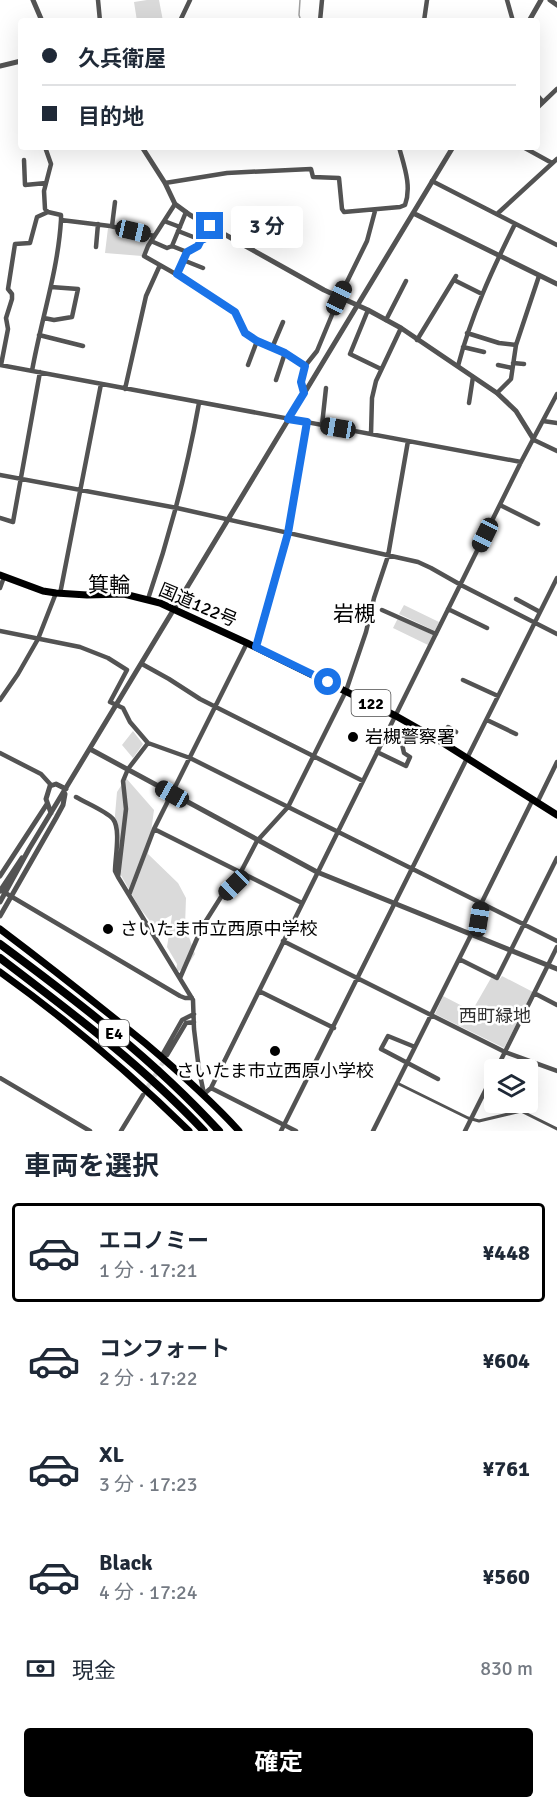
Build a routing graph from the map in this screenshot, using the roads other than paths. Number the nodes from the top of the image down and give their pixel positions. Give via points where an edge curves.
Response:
1 (33, 0) edge
2 (98, 0) edge
3 (190, 0) edge
4 (322, 0) edge
5 (427, 0) edge
6 (507, 0) edge
7 (542, 0) edge
8 (550, 0) edge
9 (557, 4) edge
10 (41, 18) edge
11 (100, 18) edge
12 (181, 18) edge
13 (320, 18) edge
14 (424, 18) edge
15 (512, 18) edge
16 (531, 18) edge
17 (18, 62) edge
18 (0, 66) edge
19 (557, 90) edge
20 (540, 98) edge
21 (543, 102) junction
22 (540, 105) edge
23 (46, 150) edge
24 (144, 150) edge
25 (400, 150) edge
26 (451, 150) edge
27 (528, 150) edge
28 (557, 159) edge
29 (24, 160) dead end
30 (552, 163) junction
31 (432, 182) junction
32 (46, 183) junction
33 (165, 183) junction
34 (115, 202) dead end
35 (175, 204) junction
36 (405, 205) junction
37 (375, 211) junction
38 (414, 211) junction
39 (48, 212) junction
40 (186, 212) junction
41 (497, 214) junction
42 (61, 220) junction
43 (164, 220) junction
44 (515, 224) junction
45 (98, 225) junction
46 (112, 226) junction
47 (210, 226) junction
48 (179, 229) junction
49 (152, 239) junction
50 (201, 240) junction
51 (557, 244) edge
52 (172, 246) junction
53 (96, 247) dead end
54 (187, 252) junction
55 (499, 256) junction
56 (183, 260) junction
57 (160, 265) junction
58 (203, 268) dead end
59 (177, 274) junction
60 (539, 276) junction
61 (406, 280) dead end
62 (557, 284) edge
63 (51, 287) junction
64 (482, 294) junction
65 (339, 298) junction
66 (358, 305) junction
67 (368, 310) junction
68 (44, 318) junction
69 (386, 320) junction
70 (283, 322) dead end
71 (401, 328) junction
72 (467, 333) junction
73 (39, 335) junction
74 (417, 340) junction
75 (257, 341) junction
76 (516, 345) junction
77 (83, 346) dead end
78 (463, 347) junction
79 (272, 348) junction
80 (484, 352) dead end
81 (285, 353) junction
82 (524, 364) dead end
83 (0, 365) edge
84 (248, 365) dead end
85 (498, 365) dead end
86 (513, 365) junction
87 (305, 366) junction
88 (458, 366) junction
89 (381, 369) junction
90 (32, 371) junction
91 (40, 372) junction
92 (473, 377) junction
93 (276, 380) dead end
94 (101, 384) junction
95 (326, 388) dead end
96 (125, 389) junction
97 (304, 393) junction
98 (497, 393) junction
99 (557, 394) edge
100 (198, 403) junction
101 (469, 403) dead end
102 (288, 419) junction
103 (543, 421) junction
104 (307, 422) junction
105 (557, 423) edge
106 (322, 425) junction
107 (371, 434) junction
108 (534, 440) junction
109 (408, 441) junction
110 (557, 451) edge
111 (521, 462) junction
112 (0, 475) edge
113 (21, 479) junction
114 (81, 490) junction
115 (500, 505) junction
116 (177, 508) junction
117 (0, 518) edge
118 (228, 520) junction
119 (538, 524) dead end
120 (288, 533) junction
121 (388, 556) junction
122 (2, 576) edge
123 (557, 578) edge
124 (461, 585) junction
125 (0, 588) edge
126 (58, 594) junction
127 (148, 599) junction
128 (516, 599) dead end
129 (174, 609) junction
130 (448, 609) junction
131 (382, 610) dead end
132 (540, 612) junction
133 (534, 622) junction
134 (488, 628) dead end
135 (0, 632) edge
136 (436, 634) junction
137 (557, 634) edge
138 (38, 639) junction
139 (248, 643) junction
140 (256, 647) junction
141 (142, 664) junction
142 (463, 680) dead end
143 (346, 690) junction
144 (498, 696) junction
145 (0, 700) edge
146 (117, 705) junction
147 (215, 706) junction
148 (396, 716) junction
149 (487, 720) junction
150 (456, 732) dead end
151 (516, 734) dead end
152 (385, 736) junction
153 (440, 741) junction
154 (147, 743) junction
155 (90, 749) junction
156 (377, 752) junction
157 (0, 753) edge
158 (314, 756) junction
159 (190, 758) junction
160 (468, 759) junction
161 (557, 762) edge
162 (128, 769) junction
163 (363, 781) junction
164 (51, 785) junction
165 (66, 789) junction
166 (172, 794) junction
167 (76, 797) dead end
168 (535, 801) junction
169 (47, 804) junction
170 (288, 807) junction
171 (51, 813) junction
172 (557, 816) edge
173 (154, 829) junction
174 (337, 832) junction
175 (257, 841) junction
176 (557, 858) edge
177 (413, 869) junction
178 (317, 872) junction
179 (242, 873) junction
180 (0, 876) edge
181 (118, 877) junction
182 (2, 890) edge
183 (129, 895) junction
184 (11, 896) junction
185 (0, 902) edge
186 (302, 903) junction
187 (395, 904) junction
188 (481, 904) junction
189 (0, 916) edge
190 (523, 926) junction
191 (0, 929) edge
192 (471, 935) junction
193 (283, 941) junction
194 (557, 941) edge
195 (0, 944) edge
196 (557, 947) edge
197 (511, 951) junction
198 (0, 958) edge
199 (459, 959) junction
200 (548, 966) junction
201 (557, 969) edge
202 (0, 972) edge
203 (180, 978) junction
204 (357, 978) junction
205 (259, 991) junction
206 (534, 993) junction
207 (192, 998) junction
208 (557, 1005) edge
209 (194, 1014) junction
210 (432, 1015) junction
211 (194, 1022) junction
212 (334, 1028) junction
213 (415, 1047) junction
214 (505, 1052) junction
215 (164, 1056) junction
216 (502, 1059) edge
217 (408, 1063) junction
218 (557, 1071) edge
219 (0, 1078) edge
220 (438, 1079) dead end
221 (397, 1083) junction
222 (211, 1088) junction
223 (484, 1093) edge
224 (204, 1094) junction
225 (143, 1095) tunnel mouth
226 (471, 1118) junction
227 (284, 1125) junction
228 (557, 1129) edge
229 (90, 1131) edge
230 (121, 1131) edge
231 (189, 1131) edge
232 (204, 1131) edge
233 (219, 1131) edge
234 (239, 1131) edge
235 (281, 1131) edge
236 (296, 1131) edge
237 (373, 1131) edge
238 (465, 1131) edge

1 - 10 street
2 - 11 street
3 - 12 street
4 - 13 street
5 - 14 street
6 - 15 street
7 - 16 street
8 - 9 street
17 - 18 street
19 - 21 street
20 - 21 street
21 - 22 street
23 - 32 street via 51,164
24 - 33 street
25 - 36 street via 409,195
26 - 31 street
27 - 30 street
28 - 30 street
29 - 32 street via 25,185
30 - 41 street
31 - 38 street
31 - 41 street
32 - 39 street
33 - 35 street
33 - 37 street via 227,173 311,169 313,177 339,178 344,212
34 - 46 street
35 - 40 street
35 - 43 street
36 - 37 street
36 - 38 street
37 - 65 street via 368,241
38 - 55 street
38 - 66 street
39 - 42 street via 61,215
39 - 83 street via 37,217 30,243 15,244 8,289 12,299
40 - 47 street
40 - 48 street
41 - 44 street
42 - 45 street
42 - 63 street
43 - 48 street
43 - 49 street
44 - 51 street
44 - 55 street
45 - 46 street
45 - 53 street
46 - 49 street
47 - 50 street
47 - 65 street
48 - 50 street
48 - 52 street
49 - 52 street via 167,249
49 - 57 street via 144,256
50 - 54 street
52 - 54 street
54 - 56 street
55 - 60 street
55 - 64 street
56 - 58 street
56 - 59 street
57 - 59 street
57 - 96 street via 146,296
59 - 75 street via 235,312 245,333
60 - 62 street
60 - 76 street
61 - 69 street
63 - 68 street
63 - 68 street via 78,289 72,317
64 - 72 street
64 - 74 street via 455,278
65 - 66 street
65 - 87 street via 317,351
66 - 67 street
66 - 97 street
67 - 69 street
67 - 89 street via 350,354
68 - 73 street
69 - 71 street
70 - 79 street
71 - 74 street
71 - 89 street
72 - 76 street
72 - 78 street
73 - 77 street
73 - 90 street
74 - 88 street
75 - 79 street
75 - 84 street
76 - 86 street
78 - 80 street
78 - 88 street
79 - 81 street
81 - 87 street
81 - 93 street
82 - 86 street
83 - 90 street
85 - 86 street
86 - 98 street via 511,379
87 - 97 street via 301,382
88 - 92 street
89 - 107 street via 372,398
90 - 91 street
91 - 94 street
91 - 113 street
92 - 98 street
92 - 101 street
94 - 96 street
94 - 114 street
95 - 106 street
96 - 100 street
97 - 102 street
98 - 108 street via 516,411
99 - 103 street
100 - 102 street
100 - 116 street
102 - 104 street
102 - 118 street
103 - 105 street
103 - 108 street
104 - 106 street
104 - 120 street
106 - 107 street
107 - 109 street
108 - 110 street
108 - 111 street
109 - 111 street
109 - 121 street
111 - 115 street
112 - 113 street
113 - 114 street
113 - 117 street via 13,522
114 - 116 street
114 - 126 street
115 - 119 street
115 - 124 street
116 - 118 street
116 - 127 street
118 - 120 street
118 - 129 street
120 - 121 street
120 - 140 street
121 - 124 street via 418,562
121 - 143 street
122 - 125 street
122 - 126 highway, 国道122号 / 122
123 - 132 street
124 - 130 street
124 - 133 street
126 - 127 highway, 国道122号 / 122 via 124,594
126 - 138 street
127 - 129 highway, 国道122号 / 122
128 - 132 street
129 - 139 highway, 国道122号 / 122
129 - 141 street
130 - 134 street
130 - 136 street
131 - 136 street
132 - 133 street
133 - 137 street
133 - 144 street
135 - 138 street
136 - 148 street
138 - 145 street
138 - 146 street via 80,647 128,670 110,702
139 - 140 highway, 国道122号 / 122
139 - 147 street
140 - 143 highway, 国道122号 / 122
141 - 146 street
141 - 147 street
142 - 144 street
143 - 148 highway, 国道122号 / 122
143 - 158 street
144 - 149 street
146 - 154 street
146 - 155 street
147 - 158 street
147 - 159 street
148 - 152 street
148 - 153 highway, 国道122号 / 122
149 - 151 street
149 - 160 street
150 - 153 street via 448,728
152 - 156 street
152 - 156 street via 402,744 404,753 410,757 406,766
153 - 160 highway, 国道122号 / 122
154 - 159 street
154 - 162 street
155 - 162 street
155 - 165 street
156 - 163 street
157 - 164 street via 41,774
158 - 163 street
158 - 170 street
159 - 166 street
159 - 170 street
160 - 168 highway, 国道122号 / 122
160 - 177 street
161 - 168 street
162 - 166 street
162 - 181 street via 123,780 126,809
163 - 174 street
164 - 165 street
164 - 169 street
165 - 171 street
165 - 184 street via 57,818
166 - 173 street
166 - 175 street
167 - 181 street via 115,822
168 - 172 highway, 国道122号 / 122
168 - 188 street
169 - 171 street
169 - 180 street
170 - 174 street
170 - 175 street
171 - 182 street
173 - 179 street
173 - 183 street
174 - 177 street
174 - 178 street
175 - 178 street
175 - 179 street
176 - 190 street
177 - 187 street
177 - 188 street
178 - 186 street
178 - 187 street
179 - 186 street
179 - 203 street via 202,927
181 - 183 street
182 - 184 street
182 - 185 street
183 - 203 street
184 - 189 street
184 - 207 street via 180,996
186 - 193 street
187 - 192 street
187 - 204 street
188 - 190 street
188 - 192 street
190 - 194 street
190 - 197 street
191 - 215 highway
192 - 197 street
192 - 199 street
193 - 204 street
193 - 205 street
195 - 233 highway, E4 via 119,1037
196 - 200 street
197 - 199 street via 497,978
197 - 200 street
198 - 232 highway, E4 via 98,1034
199 - 210 street
200 - 201 street
200 - 206 street
202 - 231 highway via 99,1048
203 - 207 street
204 - 210 street
204 - 212 street
205 - 212 street
205 - 222 street
206 - 208 street
206 - 214 street
207 - 209 street
209 - 211 street
209 - 215 street via 182,1020
210 - 213 street
210 - 214 street
211 - 215 street via 186,1023
211 - 224 street
212 - 227 street
213 - 217 street
213 - 217 street via 388,1036 381,1049
214 - 216 street
214 - 218 street
215 - 224 highway
217 - 220 street
217 - 221 street
219 - 229 street
221 - 226 street
221 - 237 street
222 - 224 street
222 - 227 street
223 - 226 street
224 - 234 highway
225 - 230 street
226 - 228 street via 479,1121 521,1111
226 - 238 street
227 - 235 street
227 - 236 street

